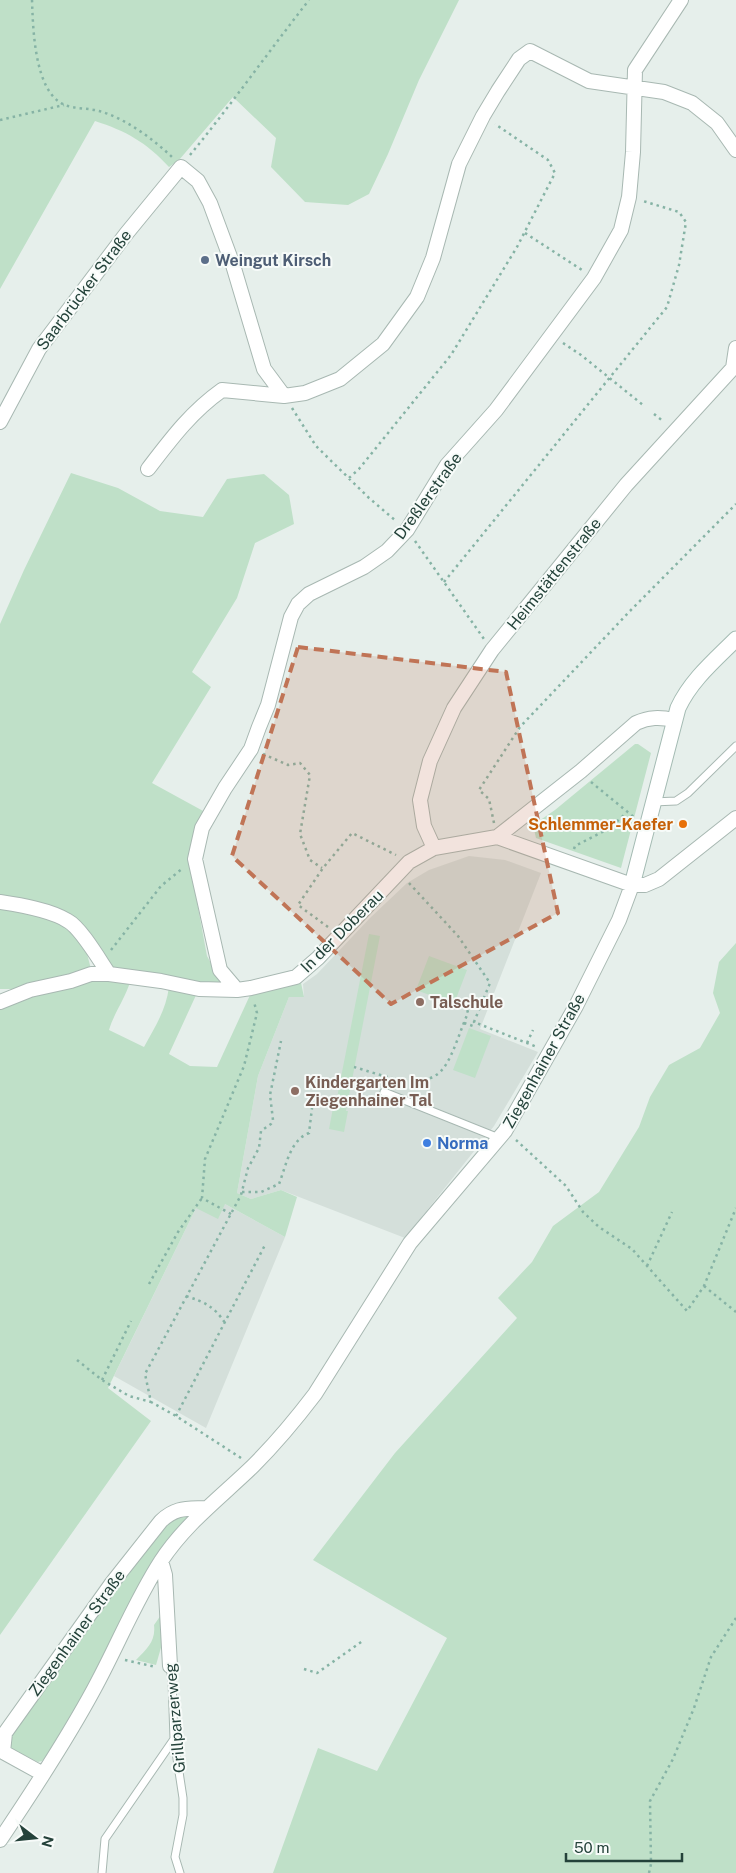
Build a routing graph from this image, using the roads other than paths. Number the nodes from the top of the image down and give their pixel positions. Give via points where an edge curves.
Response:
1 (681, 0) edge
2 (634, 88) junction
3 (736, 150) edge
4 (736, 348) edge
5 (735, 367) edge
6 (284, 396) junction
7 (0, 422) edge
8 (148, 469) dead end
9 (736, 639) edge
10 (674, 720) junction
11 (736, 746) edge
12 (653, 802) junction
13 (736, 818) edge
14 (497, 837) junction
15 (434, 848) junction
16 (632, 885) junction
17 (0, 902) edge
18 (105, 968) junction
19 (244, 989) junction
20 (3, 999) edge
21 (384, 1092) dead end
22 (500, 1139) junction
23 (206, 1508) junction
24 (161, 1561) junction
25 (170, 1666) joint
26 (174, 1740) junction
27 (43, 1774) junction
28 (0, 1840) edge
29 (102, 1873) edge
30 (180, 1873) edge

1 - 2 street, Dreßlerstraße via 635,70
2 - 3 street via 664,92 692,103 717,123
2 - 6 street via 589,81 530,51 520,59 483,116 460,164 433,258 417,297 383,344 340,379 305,393
2 - 19 street, Dreßlerstraße via 629,197 621,230 594,278 496,410 447,465 407,530 387,551 364,567 309,594 290,616 268,705 250,749 202,828 195,859 220,970
4 - 5 street, Heimstättenstraße
5 - 15 street, Heimstättenstraße via 626,485 492,650 454,708 430,761 420,800 424,826
6 - 7 street, Saarbrücker Straße via 264,369 233,265 210,203 198,181 181,167 39,349
6 - 8 street via 222,390 189,418
9 - 10 street via 688,690
10 - 12 street
10 - 14 street via 646,718 636,723
11 - 12 lane via 688,793 676,801
12 - 16 street
13 - 16 street via 659,879 644,885
14 - 15 street, In der Doberau
14 - 16 street
15 - 19 street, In der Doberau via 409,862 296,977
16 - 22 street, Ziegenhainer Straße via 619,920 550,1054
17 - 18 street via 69,921 80,931
18 - 19 street, In der Doberau via 199,988
18 - 20 street, In der Doberau via 72,981
21 - 22 lane
22 - 23 street, Ziegenhainer Straße via 410,1243 315,1394 253,1466
23 - 24 street, Ziegenhainer Straße
23 - 27 street, Ziegenhainer Straße via 179,1509 161,1521 112,1583 5,1733 3,1752
24 - 25 street, Grillparzerweg via 165,1575
24 - 27 street, Ziegenhainer Straße via 80,1714
25 - 26 lane, Grillparzerweg
26 - 29 lane via 105,1839
26 - 30 lane, Grillparzerweg via 183,1798 175,1857
27 - 28 street, Ziegenhainer Straße

